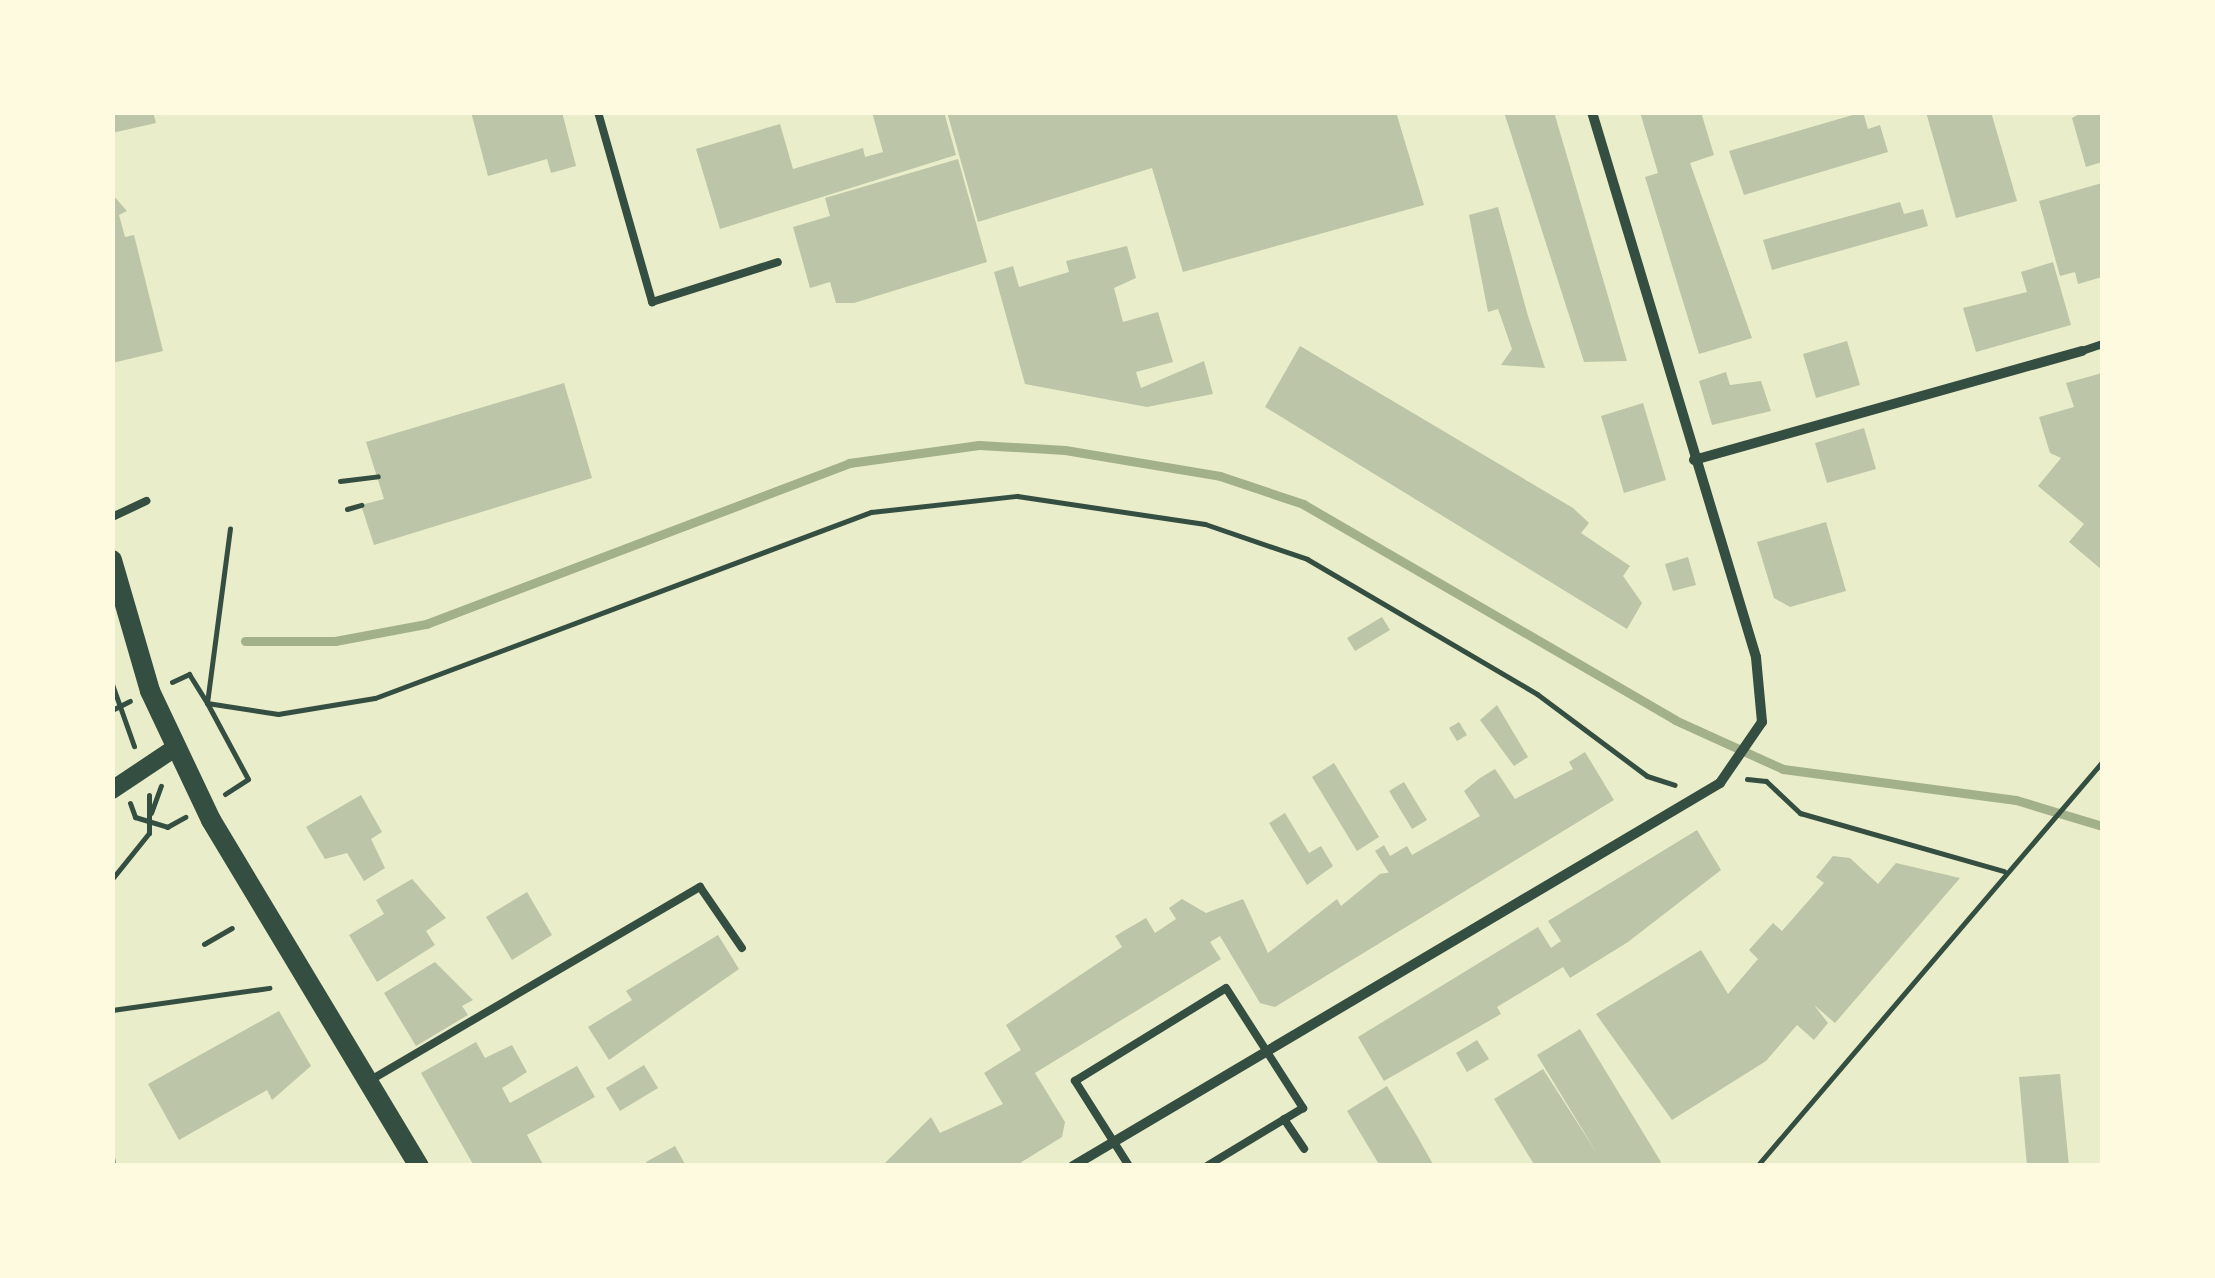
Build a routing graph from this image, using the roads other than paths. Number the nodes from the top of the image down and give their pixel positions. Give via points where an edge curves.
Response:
1 (598, 112) edge
2 (1592, 112) edge
3 (778, 262) dead end
4 (2102, 344) edge
5 (2082, 351) joint
6 (1694, 460) junction
7 (147, 501) dead end
8 (112, 517) edge
9 (112, 560) edge
10 (175, 748) junction
11 (112, 790) edge
12 (742, 948) dead end
13 (1263, 1046) junction
14 (369, 1082) junction
15 (1284, 1119) junction
16 (1114, 1142) junction
17 (1304, 1150) dead end
18 (419, 1166) edge
19 (1073, 1166) edge
20 (1129, 1166) edge
21 (1208, 1166) edge

1 - 3 lane via 652,302
2 - 6 street
4 - 5 lane
5 - 6 street
6 - 13 street via 1756,658 1762,722 1720,783
7 - 8 lane
9 - 10 main road
10 - 11 street
10 - 14 main road
12 - 14 lane via 700,886
13 - 15 lane via 1303,1108
13 - 16 street
13 - 16 lane via 1226,988 1075,1081
14 - 18 main road
15 - 17 lane
15 - 21 lane
16 - 19 street
16 - 20 lane

